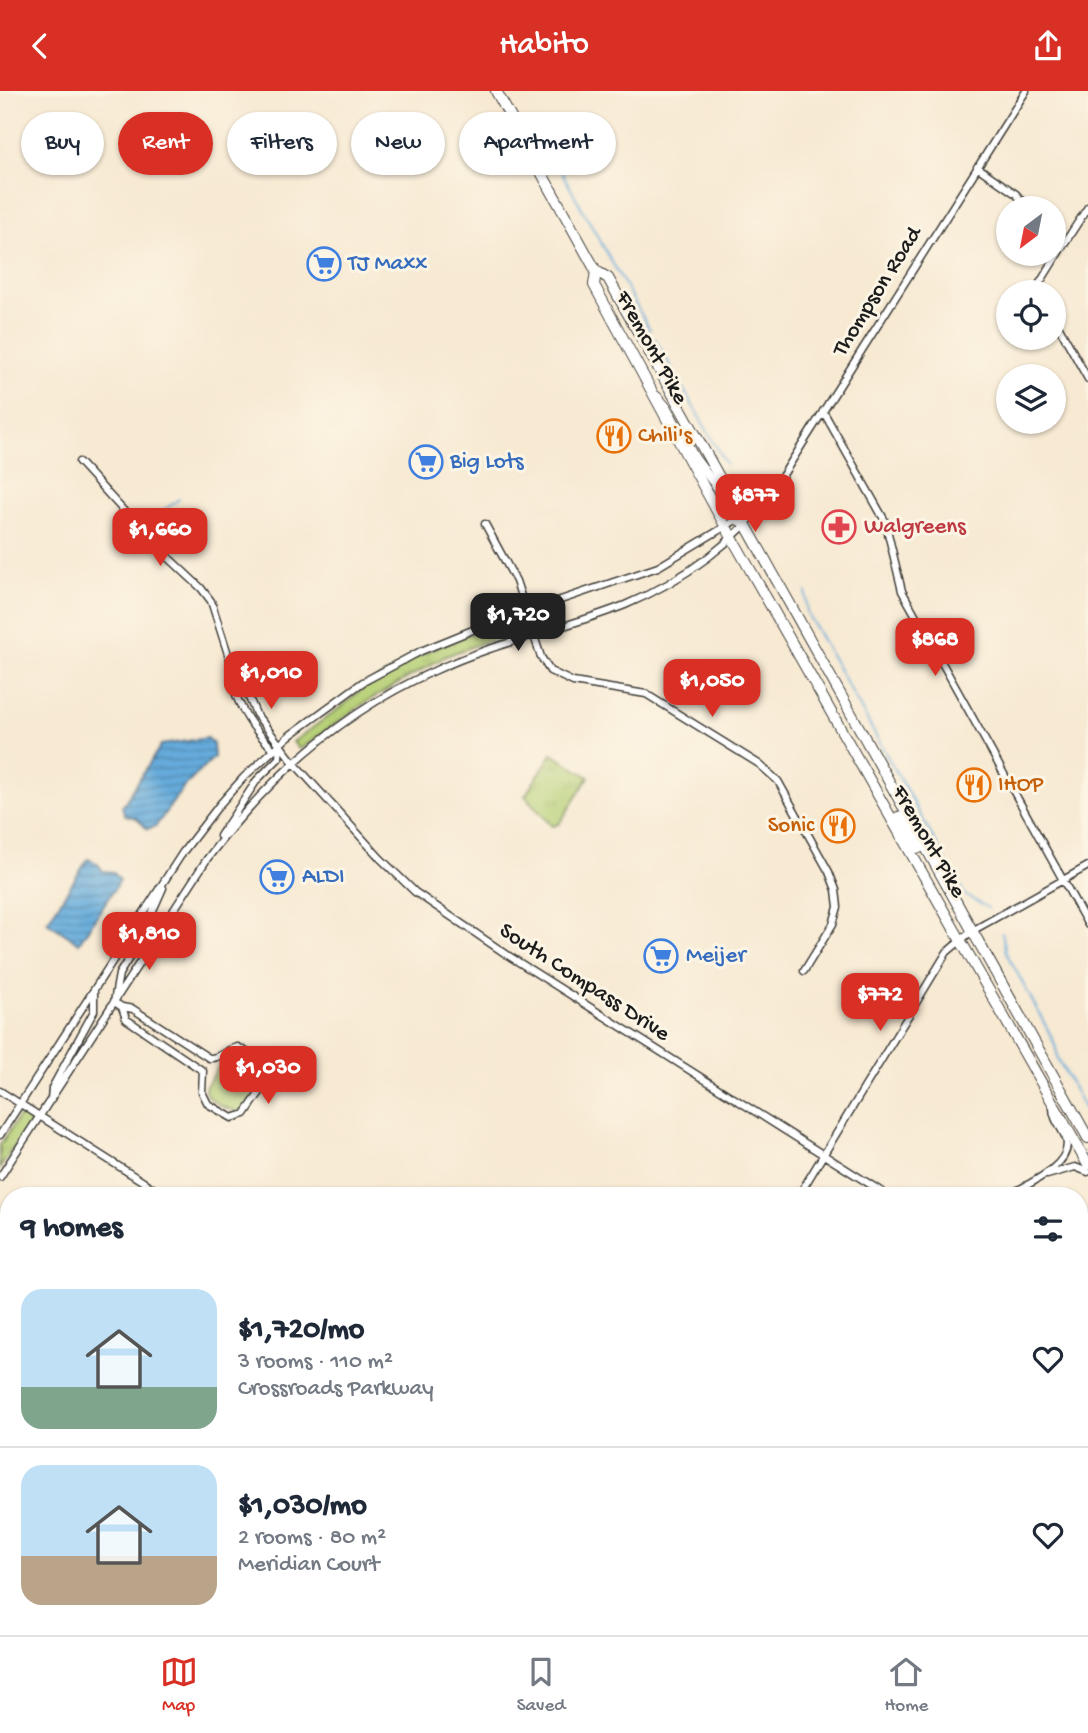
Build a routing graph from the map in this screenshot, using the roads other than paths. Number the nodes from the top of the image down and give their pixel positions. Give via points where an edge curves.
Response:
1 (1026, 91) edge
2 (496, 92) edge
3 (977, 167) junction
4 (1018, 196) edge
5 (1088, 207) edge
6 (1066, 241) edge
7 (596, 271) junction
8 (1066, 340) edge
9 (1088, 379) edge
10 (651, 389) junction
11 (823, 411) junction
12 (79, 462) dead end
13 (741, 521) junction
14 (485, 524) dead end
15 (729, 532) junction
16 (527, 611) junction
17 (533, 634) junction
18 (235, 676) junction
19 (280, 744) junction
20 (276, 751) junction
21 (294, 762) junction
22 (207, 859) junction
23 (1088, 866) edge
24 (1062, 880) junction
25 (165, 881) junction
26 (1088, 925) edge
27 (966, 935) junction
28 (804, 971) dead end
29 (94, 990) junction
30 (114, 1002) junction
31 (122, 1007) junction
32 (155, 1023) junction
33 (148, 1034) junction
34 (0, 1091) edge
35 (50, 1101) junction
36 (1053, 1103) junction
37 (20, 1104) junction
38 (41, 1117) junction
39 (0, 1135) edge
40 (1088, 1137) edge
41 (824, 1155) junction
42 (1088, 1165) edge
43 (1088, 1172) edge
44 (0, 1177) edge
45 (1042, 1177) junction
46 (151, 1187) edge
47 (804, 1187) edge
48 (874, 1187) edge
49 (1024, 1187) edge

1 - 3 street, Thompson Road
2 - 7 highway
3 - 4 street
3 - 11 street, Thompson Road
5 - 6 street
7 - 10 highway, Fremont Pike via 594,285
7 - 13 highway, Fremont Pike via 608,278
8 - 9 street
10 - 13 main road
10 - 15 highway, Fremont Pike
11 - 13 street, Thompson Road via 759,511
11 - 24 street via 885,521 902,591
12 - 18 street, South Compass Drive via 154,544 201,587 211,601
13 - 15 street, Thompson Road
13 - 15 street, Thompson Road
13 - 27 highway, Fremont Pike
14 - 16 street
15 - 16 street via 658,567
15 - 17 street via 689,571 644,597
15 - 27 highway, Fremont Pike via 870,780
16 - 17 street
16 - 19 street via 389,667 337,699
17 - 21 street via 460,659 405,685 361,711
17 - 28 street via 545,666 556,676 646,694 778,781 836,890 838,907 833,923
18 - 19 street, South Compass Drive
18 - 20 street, South Compass Drive via 232,682 242,710
19 - 20 street
19 - 21 street, South Compass Drive
20 - 21 street, South Compass Drive
20 - 22 street via 279,758 257,780
20 - 25 street via 220,804
21 - 22 street via 241,815
21 - 41 street, South Compass Drive via 397,876 435,908
22 - 30 street
23 - 24 street
24 - 26 street
24 - 27 street
25 - 29 street
25 - 30 street via 139,942 118,974
27 - 36 highway, Fremont Pike
27 - 40 highway, Fremont Pike
27 - 41 street via 947,952
29 - 35 street via 94,1011 52,1088
29 - 37 street
30 - 31 street
30 - 35 street
31 - 32 street
31 - 33 street via 126,1019
32 - 33 street
32 - 33 street via 209,1058 238,1047 262,1061 268,1079 250,1109 232,1118 211,1106 202,1092 203,1070
34 - 37 street
35 - 38 street
36 - 42 highway, Fremont Pike
36 - 45 street via 1067,1148 1057,1165
37 - 38 street
37 - 39 street
38 - 44 street
38 - 46 street
41 - 47 street
41 - 48 street, South Compass Drive
43 - 45 street via 1075,1167
45 - 49 street

